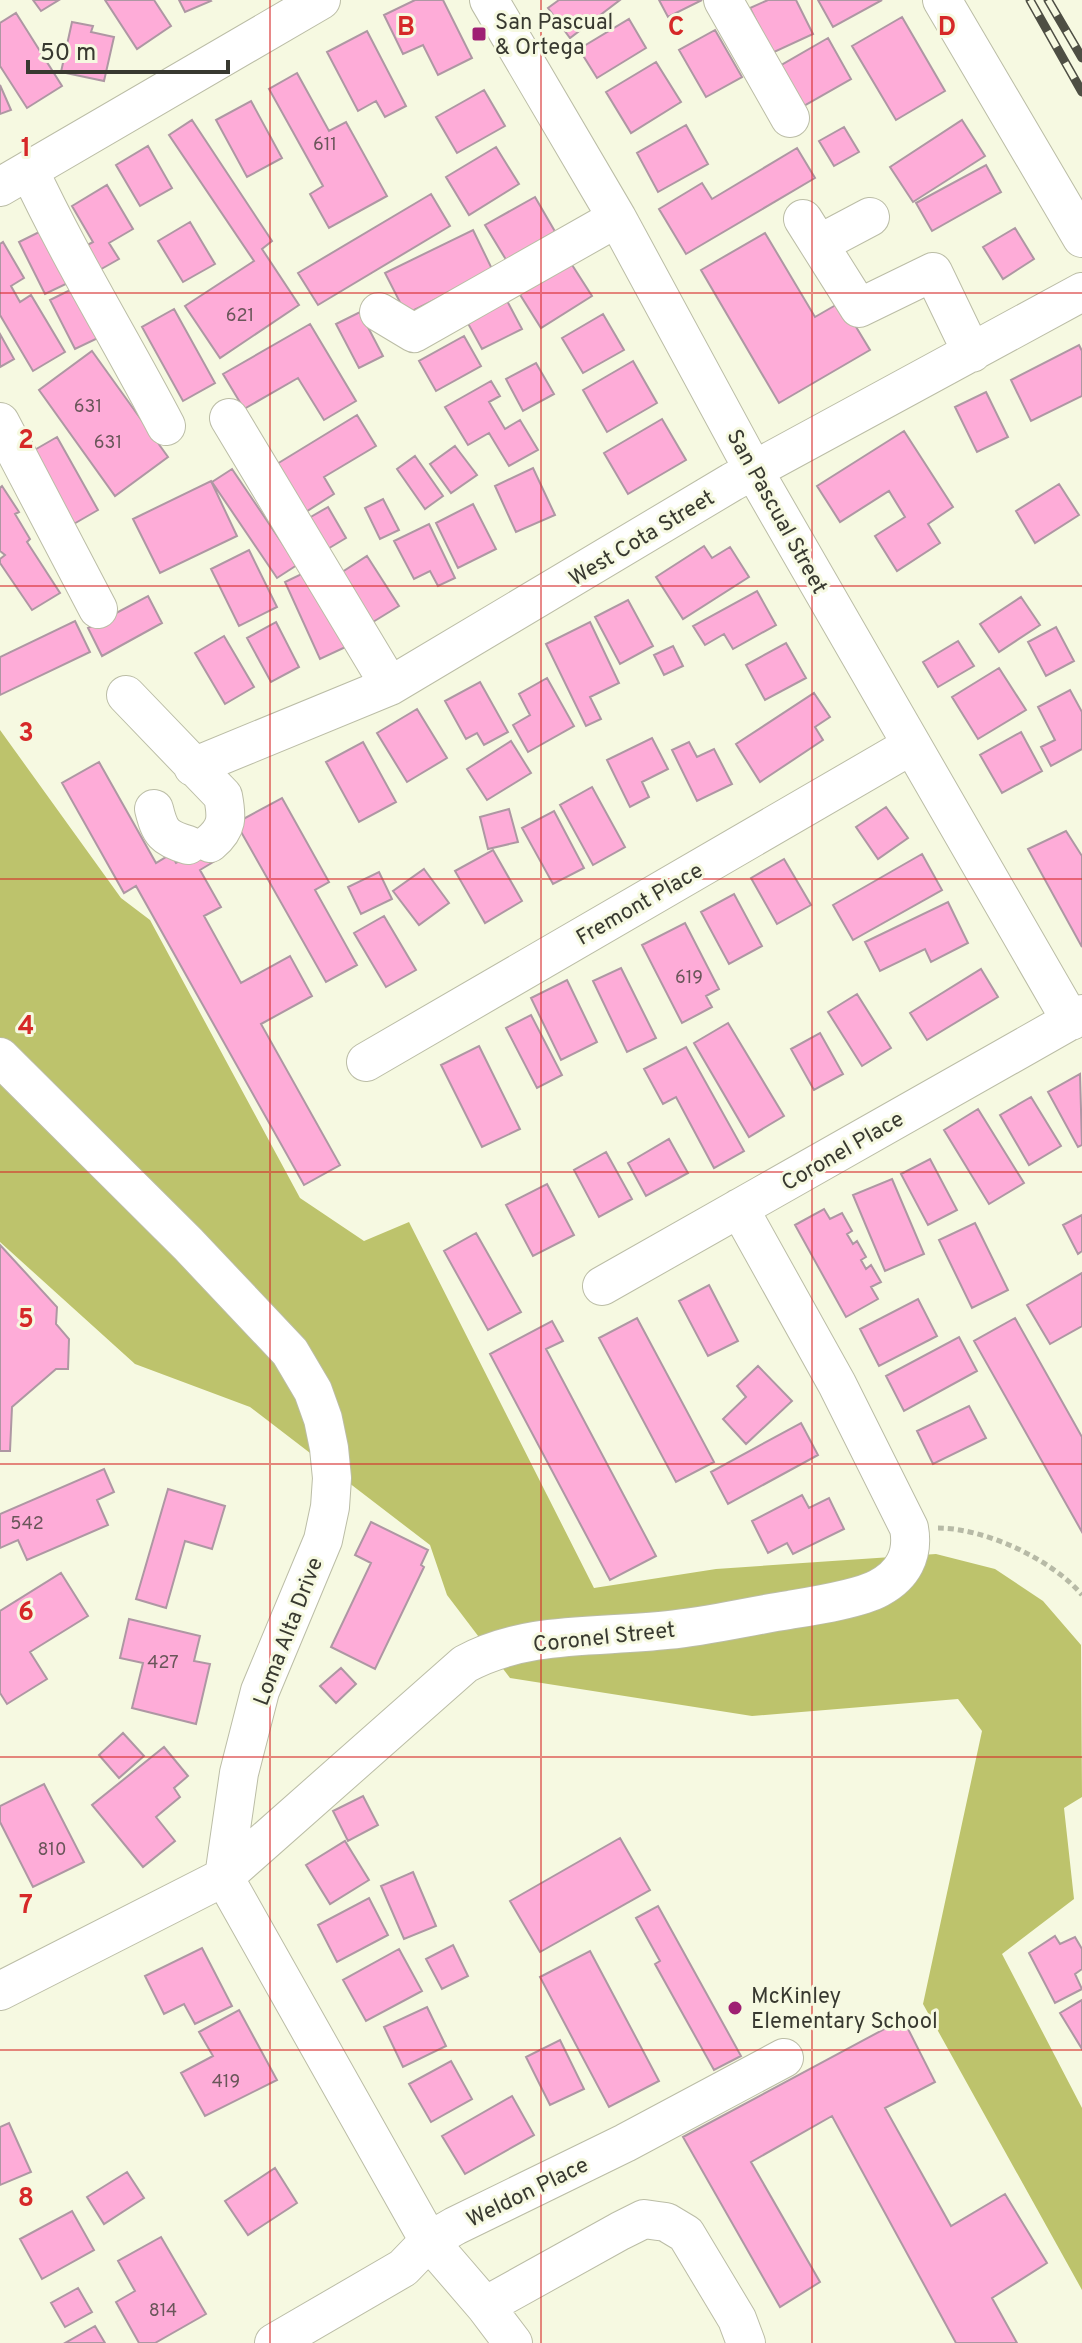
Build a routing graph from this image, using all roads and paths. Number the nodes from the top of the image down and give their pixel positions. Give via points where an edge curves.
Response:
1 (321, 0) edge
2 (489, 0) edge
3 (723, 0) edge
4 (942, 0) edge
5 (790, 118) dead end
6 (14, 178) edge
7 (870, 217) dead end
8 (617, 218) junction
9 (1082, 238) edge
10 (1082, 292) edge
11 (379, 312) dead end
12 (972, 353) junction
13 (229, 418) dead end
14 (0, 422) edge
15 (166, 426) dead end
16 (754, 471) junction
17 (98, 609) dead end
18 (390, 686) junction
19 (126, 695) dead end
20 (912, 745) junction
21 (193, 767) junction
22 (154, 809) dead end
23 (1076, 1017) edge
24 (0, 1057) edge
25 (366, 1062) dead end
26 (739, 1208) junction
27 (602, 1286) dead end
28 (908, 1544) junction
29 (1082, 1595) edge
30 (224, 1877) junction
31 (0, 1991) edge
32 (784, 2058) dead end
33 (429, 2241) junction
34 (485, 2306) junction
35 (312, 2334) edge
36 (274, 2343) edge
37 (513, 2343) edge
38 (746, 2343) edge

1 - 6 street
2 - 8 street, San Pascual Street
3 - 5 street
4 - 9 street
6 - 15 street via 54,224
7 - 12 street via 811,232 859,308 933,272
8 - 11 street via 414,333
8 - 16 street, San Pascual Street
10 - 12 street, West Cota Street
12 - 16 street, West Cota Street
13 - 18 street
14 - 17 street
16 - 18 street, West Cota Street
16 - 20 street, San Pascual Street
18 - 21 street, West Cota Street
19 - 21 street
20 - 23 street, San Pascual Street
20 - 25 street, Fremont Place
21 - 22 street via 223,796 226,815 221,833 199,844 171,840 159,828
23 - 26 street, Coronel Place
24 - 30 street, Loma Alta Drive via 290,1352 323,1419 332,1478 325,1529 260,1691 239,1773
26 - 27 street, Coronel Place
26 - 28 street via 837,1384
28 - 29 path via 951,1528 1023,1550
28 - 30 street, Coronel Street via 891,1580 876,1590 669,1630 531,1641 479,1656
30 - 31 street, Coronel Street
30 - 33 street
32 - 33 street, Weldon Place
33 - 34 street
33 - 35 street, Weldon Place via 403,2268
34 - 37 street
34 - 38 street via 644,2219 666,2222 686,2234
35 - 36 street, Weldon Place

